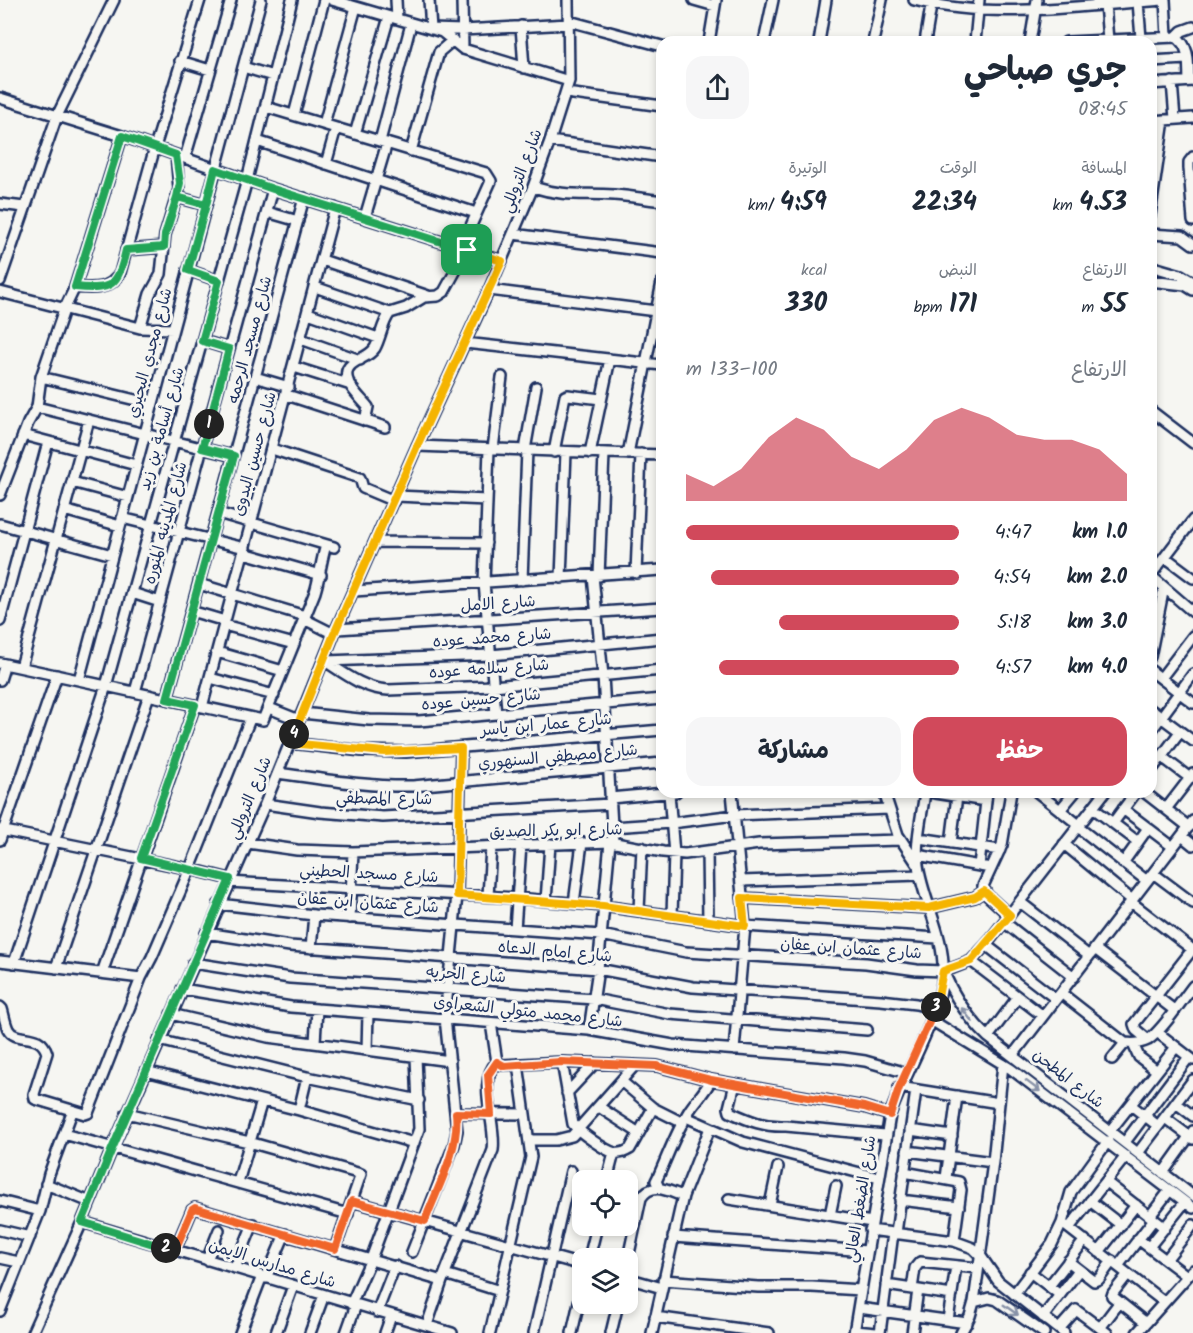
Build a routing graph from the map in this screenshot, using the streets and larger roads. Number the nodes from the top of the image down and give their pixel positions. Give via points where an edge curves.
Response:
1 (114, 0) edge
2 (200, 0) edge
3 (231, 0) edge
4 (261, 0) edge
5 (292, 0) edge
6 (324, 0) edge
7 (332, 0) edge
8 (396, 0) edge
9 (429, 0) edge
10 (462, 0) edge
11 (568, 0) edge
12 (694, 0) edge
13 (772, 0) edge
14 (826, 0) edge
15 (882, 0) edge
16 (914, 0) edge
17 (980, 0) edge
18 (1036, 0) edge
19 (1163, 0) edge
20 (1122, 1) edge
21 (932, 2) edge
22 (1138, 2) junction
23 (716, 3) edge
24 (1105, 4) junction
25 (356, 7) junction
26 (1034, 10) junction
27 (978, 11) junction
28 (393, 18) junction
29 (569, 22) junction
30 (411, 24) junction
31 (521, 26) junction
32 (1193, 27) edge
33 (431, 29) junction
34 (463, 30) junction
35 (710, 36) edge
36 (765, 36) edge
37 (820, 36) edge
38 (874, 36) edge
39 (926, 36) edge
40 (976, 36) edge
41 (1031, 36) edge
42 (1104, 36) edge
43 (1141, 36) edge
44 (1172, 36) junction
45 (1157, 37) edge
46 (453, 40) junction
47 (656, 44) edge
48 (463, 49) junction
49 (1187, 59) junction
50 (180, 61) junction
51 (1157, 61) edge
52 (243, 67) junction
53 (524, 68) junction
54 (210, 70) junction
55 (273, 76) junction
56 (569, 81) junction
57 (1191, 81) edge
58 (1172, 82) junction
59 (1157, 83) edge
60 (566, 93) junction
61 (0, 98) edge
62 (656, 105) edge
63 (266, 107) junction
64 (294, 115) junction
65 (57, 116) junction
66 (1193, 118) edge
67 (1174, 119) junction
68 (1157, 120) edge
69 (1164, 120) junction
70 (324, 124) junction
71 (336, 128) junction
72 (355, 134) junction
73 (122, 136) junction
74 (257, 141) junction
75 (550, 141) junction
76 (383, 142) junction
77 (155, 147) junction
78 (411, 151) junction
79 (656, 155) edge
80 (181, 156) junction
81 (1193, 157) edge
82 (326, 164) junction
83 (1157, 168) edge
84 (215, 169) junction
85 (247, 180) junction
86 (376, 180) junction
87 (533, 187) junction
88 (273, 189) junction
89 (1192, 194) edge
90 (177, 197) junction
91 (304, 198) junction
92 (656, 200) edge
93 (0, 204) edge
94 (206, 205) junction
95 (24, 207) junction
96 (335, 208) junction
97 (267, 212) junction
98 (476, 213) junction
99 (365, 217) junction
100 (1193, 220) edge
101 (298, 221) junction
102 (513, 234) junction
103 (1157, 234) edge
104 (1193, 244) edge
105 (164, 247) junction
106 (464, 249) junction
107 (126, 250) junction
108 (656, 252) edge
109 (322, 260) junction
110 (502, 261) junction
111 (1157, 268) edge
112 (188, 270) junction
113 (0, 281) edge
114 (219, 281) junction
115 (1157, 282) edge
116 (1193, 282) edge
117 (75, 287) junction
118 (315, 287) junction
119 (489, 290) junction
120 (1193, 290) edge
121 (0, 292) edge
122 (428, 296) junction
123 (64, 310) junction
124 (656, 310) edge
125 (308, 313) junction
126 (390, 313) junction
127 (656, 319) edge
128 (140, 328) junction
129 (172, 329) junction
130 (378, 338) junction
131 (301, 339) junction
132 (202, 341) junction
133 (465, 343) junction
134 (229, 349) junction
135 (610, 359) junction
136 (360, 360) junction
137 (646, 363) junction
138 (656, 364) edge
139 (294, 367) junction
140 (41, 377) junction
141 (255, 377) junction
142 (502, 377) dead end
143 (351, 385) junction
144 (536, 387) dead end
145 (288, 391) junction
146 (601, 399) junction
147 (152, 404) junction
148 (37, 407) junction
149 (1157, 415) edge
150 (89, 420) junction
151 (365, 421) junction
152 (385, 428) dead end
153 (144, 434) junction
154 (23, 435) junction
155 (48, 442) junction
156 (174, 442) junction
157 (1193, 443) edge
158 (417, 446) junction
159 (202, 448) junction
160 (272, 449) junction
161 (491, 449) junction
162 (81, 450) junction
163 (526, 450) junction
164 (554, 452) junction
165 (566, 452) junction
166 (590, 453) junction
167 (604, 454) junction
168 (628, 454) junction
169 (641, 454) junction
170 (656, 455) edge
171 (234, 456) junction
172 (136, 465) junction
173 (72, 482) junction
174 (1, 491) edge
175 (128, 497) junction
176 (395, 498) junction
177 (487, 500) junction
178 (64, 510) junction
179 (218, 513) junction
180 (1193, 520) edge
181 (121, 522) junction
182 (252, 523) junction
183 (0, 524) edge
184 (151, 525) junction
185 (24, 531) junction
186 (179, 532) junction
187 (56, 540) junction
188 (211, 540) junction
189 (376, 542) junction
190 (486, 543) junction
191 (244, 550) junction
192 (112, 555) junction
193 (1165, 557) junction
194 (1157, 567) edge
195 (656, 571) edge
196 (636, 573) junction
197 (321, 575) junction
198 (596, 576) junction
199 (1192, 576) edge
200 (561, 578) junction
201 (522, 580) junction
202 (1157, 581) edge
203 (484, 583) junction
204 (199, 584) junction
205 (1164, 587) junction
206 (354, 591) junction
207 (132, 593) junction
208 (233, 594) junction
209 (160, 602) junction
210 (656, 609) edge
211 (191, 611) junction
212 (1193, 612) edge
213 (597, 613) junction
214 (305, 617) junction
215 (1157, 619) edge
216 (488, 620) junction
217 (0, 621) edge
218 (225, 623) junction
219 (336, 632) junction
220 (1193, 636) edge
221 (656, 639) edge
222 (294, 644) junction
223 (600, 645) junction
224 (217, 652) junction
225 (490, 655) junction
226 (325, 661) junction
227 (3, 664) edge
228 (21, 668) junction
229 (656, 670) edge
230 (284, 671) junction
231 (57, 675) junction
232 (1157, 675) edge
233 (603, 676) junction
234 (1192, 676) edge
235 (210, 678) junction
236 (1161, 678) junction
237 (0, 680) edge
238 (79, 680) junction
239 (106, 686) junction
240 (493, 686) junction
241 (135, 692) junction
242 (1179, 693) junction
243 (149, 694) junction
244 (274, 696) junction
245 (167, 699) junction
246 (656, 700) edge
247 (1193, 703) edge
248 (605, 704) junction
249 (199, 706) junction
250 (269, 708) junction
251 (496, 714) junction
252 (1157, 714) edge
253 (301, 717) junction
254 (1161, 717) junction
255 (250, 718) junction
256 (1157, 722) edge
257 (656, 731) edge
258 (1180, 732) junction
259 (607, 735) junction
260 (1193, 741) edge
261 (290, 743) junction
262 (461, 748) junction
263 (1162, 756) junction
264 (1157, 763) edge
265 (656, 764) edge
266 (609, 768) junction
267 (278, 772) junction
268 (1191, 776) edge
269 (460, 781) junction
270 (656, 795) edge
271 (669, 798) edge
272 (733, 798) edge
273 (886, 798) edge
274 (926, 798) edge
275 (957, 798) edge
276 (987, 798) edge
277 (1010, 798) edge
278 (1045, 798) edge
279 (1070, 798) edge
280 (1100, 798) edge
281 (1131, 798) edge
282 (1152, 798) edge
283 (611, 801) junction
284 (265, 804) junction
285 (1093, 808) junction
286 (890, 809) junction
287 (1123, 809) junction
288 (1166, 809) junction
289 (1060, 810) junction
290 (459, 814) junction
291 (735, 815) junction
292 (671, 823) junction
293 (1113, 823) junction
294 (1191, 824) edge
295 (1078, 826) junction
296 (612, 827) junction
297 (1148, 828) junction
298 (1, 834) edge
299 (1182, 836) junction
300 (919, 838) junction
301 (900, 840) junction
302 (55, 841) junction
303 (612, 842) junction
304 (248, 843) junction
305 (582, 843) junction
306 (951, 843) junction
307 (1138, 843) junction
308 (550, 844) junction
309 (1064, 844) junction
310 (520, 845) junction
311 (1193, 845) edge
312 (738, 846) junction
313 (491, 847) junction
314 (642, 847) junction
315 (981, 847) junction
316 (1173, 847) junction
317 (458, 848) junction
318 (96, 850) junction
319 (999, 850) junction
320 (706, 851) junction
321 (353, 852) junction
322 (674, 854) junction
323 (141, 858) junction
324 (1123, 863) junction
325 (918, 865) junction
326 (979, 866) junction
327 (991, 868) junction
328 (190, 869) junction
329 (1150, 877) junction
330 (229, 881) junction
331 (741, 881) junction
332 (351, 888) junction
333 (984, 891) junction
334 (457, 895) junction
335 (488, 896) junction
336 (517, 898) junction
337 (742, 898) junction
338 (1192, 899) edge
339 (546, 901) junction
340 (1132, 901) junction
341 (1020, 902) junction
342 (574, 903) junction
343 (219, 904) junction
344 (603, 906) junction
345 (929, 908) junction
346 (639, 910) junction
347 (314, 915) junction
348 (672, 915) junction
349 (350, 918) junction
350 (1007, 918) junction
351 (708, 921) junction
352 (454, 925) junction
353 (745, 926) junction
354 (515, 929) junction
355 (206, 933) junction
356 (601, 935) junction
357 (938, 938) junction
358 (986, 945) junction
359 (311, 948) junction
360 (1192, 948) edge
361 (1092, 952) junction
362 (743, 956) junction
363 (450, 958) junction
364 (971, 961) junction
365 (0, 962) edge
366 (14, 963) junction
367 (193, 963) junction
368 (56, 968) junction
369 (598, 969) junction
370 (943, 971) junction
371 (102, 973) junction
372 (1074, 976) junction
373 (141, 978) junction
374 (1193, 986) edge
375 (447, 988) junction
376 (182, 989) junction
377 (740, 991) junction
378 (1059, 996) junction
379 (1156, 996) junction
380 (1018, 997) junction
381 (594, 999) junction
382 (0, 1007) edge
383 (317, 1009) junction
384 (935, 1009) junction
385 (1174, 1010) junction
386 (368, 1012) junction
387 (171, 1014) junction
388 (1043, 1016) junction
389 (445, 1018) junction
390 (931, 1020) junction
391 (737, 1021) junction
392 (491, 1023) junction
393 (589, 1030) junction
394 (867, 1030) dead end
395 (1157, 1032) junction
396 (988, 1037) junction
397 (159, 1040) junction
398 (1148, 1040) junction
399 (315, 1042) junction
400 (1129, 1043) junction
401 (1176, 1047) junction
402 (367, 1050) junction
403 (734, 1050) junction
404 (1012, 1055) junction
405 (416, 1057) junction
406 (1112, 1059) dead end
407 (1191, 1059) edge
408 (450, 1061) junction
409 (497, 1062) junction
410 (561, 1062) junction
411 (595, 1063) junction
412 (518, 1064) junction
413 (635, 1065) junction
414 (1004, 1065) junction
415 (146, 1071) junction
416 (1157, 1071) junction
417 (907, 1073) junction
418 (307, 1077) junction
419 (711, 1080) junction
420 (621, 1081) junction
421 (735, 1084) junction
422 (1191, 1086) edge
423 (899, 1088) junction
424 (916, 1090) junction
425 (567, 1093) junction
426 (957, 1096) junction
427 (418, 1100) junction
428 (262, 1101) junction
429 (999, 1103) junction
430 (1176, 1103) junction
431 (1131, 1105) junction
432 (599, 1107) junction
433 (653, 1108) junction
434 (299, 1110) junction
435 (72, 1112) junction
436 (127, 1113) junction
437 (456, 1113) junction
438 (491, 1114) junction
439 (525, 1114) junction
440 (890, 1115) junction
441 (1145, 1116) junction
442 (1193, 1116) edge
443 (684, 1120) junction
444 (1162, 1122) junction
445 (710, 1128) junction
446 (578, 1130) junction
447 (910, 1130) junction
448 (639, 1133) junction
449 (64, 1134) junction
450 (1192, 1135) edge
451 (885, 1136) junction
452 (952, 1136) junction
453 (1109, 1136) junction
454 (529, 1140) junction
455 (249, 1142) junction
456 (1125, 1142) junction
457 (414, 1143) junction
458 (112, 1149) junction
459 (907, 1150) junction
460 (614, 1153) junction
461 (1138, 1153) junction
462 (1126, 1156) junction
463 (949, 1157) junction
464 (993, 1162) junction
465 (778, 1167) dead end
466 (610, 1170) edge
467 (571, 1171) dead end
468 (904, 1172) junction
469 (1163, 1173) junction
470 (879, 1178) junction
471 (946, 1178) junction
472 (238, 1182) junction
473 (1106, 1182) junction
474 (46, 1184) junction
475 (836, 1186) dead end
476 (659, 1188) junction
477 (1170, 1190) junction
478 (683, 1196) junction
479 (729, 1199) dead end
480 (900, 1200) junction
481 (0, 1201) edge
482 (352, 1201) junction
483 (90, 1202) junction
484 (1090, 1202) junction
485 (1190, 1202) edge
486 (770, 1205) junction
487 (1136, 1205) junction
488 (959, 1207) junction
489 (40, 1211) junction
490 (387, 1211) junction
491 (348, 1214) junction
492 (830, 1215) junction
493 (1152, 1218) junction
494 (425, 1221) junction
495 (82, 1222) junction
496 (252, 1224) junction
497 (1120, 1225) junction
498 (1193, 1225) edge
499 (871, 1226) junction
500 (1066, 1226) junction
501 (1165, 1228) junction
502 (0, 1230) edge
503 (219, 1230) dead end
504 (461, 1231) junction
505 (894, 1233) junction
506 (285, 1234) junction
507 (30, 1237) junction
508 (673, 1237) junction
509 (1138, 1239) junction
510 (1085, 1240) junction
511 (954, 1241) junction
512 (510, 1245) junction
513 (1149, 1247) junction
514 (630, 1248) edge
515 (335, 1249) junction
516 (175, 1250) junction
517 (412, 1251) dead end
518 (867, 1251) junction
519 (1099, 1252) junction
520 (980, 1255) junction
521 (551, 1256) junction
522 (0, 1258) edge
523 (371, 1259) junction
524 (207, 1260) junction
525 (1166, 1260) junction
526 (1068, 1261) junction
527 (20, 1262) junction
528 (572, 1262) edge
529 (1115, 1263) junction
530 (395, 1266) junction
531 (956, 1266) junction
532 (235, 1268) junction
533 (978, 1268) junction
534 (1079, 1270) junction
535 (1030, 1272) junction
536 (1190, 1273) edge
537 (1128, 1274) junction
538 (264, 1277) junction
539 (443, 1278) junction
540 (638, 1280) edge
541 (663, 1284) junction
542 (886, 1285) junction
543 (5, 1286) edge
544 (293, 1286) junction
545 (1049, 1286) junction
546 (915, 1289) junction
547 (500, 1290) junction
548 (861, 1290) junction
549 (1014, 1294) junction
550 (324, 1295) junction
551 (952, 1295) junction
552 (1060, 1295) junction
553 (974, 1302) junction
554 (1164, 1302) junction
555 (1119, 1303) junction
556 (354, 1304) junction
557 (859, 1308) junction
558 (0, 1311) edge
559 (883, 1311) junction
560 (377, 1312) junction
561 (576, 1314) edge
562 (616, 1314) edge
563 (391, 1316) junction
564 (915, 1316) junction
565 (656, 1317) junction
566 (1044, 1318) junction
567 (948, 1320) junction
568 (967, 1323) junction
569 (1146, 1323) junction
570 (425, 1328) edge
571 (1104, 1330) edge
572 (1061, 1331) edge
573 (854, 1332) edge
574 (1040, 1332) edge
575 (32, 1333) edge
576 (240, 1333) edge
577 (276, 1333) edge
578 (310, 1333) edge
579 (346, 1333) edge
580 (385, 1333) edge
581 (451, 1333) edge
582 (490, 1333) edge
583 (534, 1333) edge
584 (572, 1333) edge
585 (611, 1333) edge
586 (652, 1333) edge
587 (769, 1333) edge
588 (878, 1333) edge
589 (912, 1333) edge
590 (961, 1333) edge
591 (1137, 1333) edge

1 - 65 street
2 - 50 street
3 - 54 street
4 - 52 street, شارع مجدي البحيري
5 - 55 street, شارع أسامة بن زيد
6 - 64 street
7 - 25 street
8 - 28 street
9 - 33 street
10 - 34 street
11 - 29 street, شارع التروللي
12 - 23 street
13 - 36 street
14 - 37 street
15 - 38 street
16 - 21 street
17 - 27 street
18 - 26 street
19 - 22 street
19 - 44 street
20 - 22 street
20 - 24 street
21 - 27 street
21 - 39 street
22 - 43 street
23 - 35 street
24 - 26 street
24 - 42 street
25 - 28 street
25 - 70 street
26 - 27 street
26 - 41 street
27 - 40 street
28 - 30 street
28 - 72 street
29 - 31 street
29 - 47 street
29 - 56 street, شارع التروللي
30 - 33 street
30 - 76 street
31 - 34 street
31 - 53 street
32 - 44 street
33 - 34 street
33 - 46 street
34 - 48 street
44 - 45 street
44 - 49 street via 1183,42
46 - 48 street
46 - 78 street via 439,52
48 - 53 street
49 - 51 street
49 - 57 street
50 - 54 street
50 - 77 street
52 - 55 street
52 - 84 street, شارع مجدي البحيري
53 - 56 street
54 - 80 street
55 - 63 street, شارع أسامة بن زيد
56 - 60 street, شارع التروللي
57 - 58 street
58 - 59 street
58 - 67 street
60 - 62 street
60 - 75 street, شارع التروللي
61 - 65 street
63 - 64 street
63 - 74 street, شارع أسامة بن زيد
64 - 70 street
65 - 73 street
65 - 95 street
66 - 67 street
67 - 69 street
68 - 69 street
69 - 83 street
70 - 71 street
71 - 72 street
71 - 82 street
72 - 76 street
73 - 77 street
73 - 117 street
74 - 82 street
74 - 85 street, شارع أسامة بن زيد
75 - 79 street
75 - 87 street, شارع التروللي
76 - 78 street
76 - 86 street
77 - 80 street
77 - 107 street
78 - 98 street via 486,173 491,181
80 - 84 street
80 - 90 street
81 - 89 street via 1189,168
82 - 86 street
84 - 85 street
84 - 94 street, شارع مجدي البحيري
85 - 88 street
85 - 114 street, شارع أسامة بن زيد
86 - 98 street
86 - 99 street
87 - 92 street via 553,194
87 - 102 street, شارع التروللي
88 - 91 street
88 - 97 street, شارع المدينه المنوره
89 - 100 street
90 - 94 street
90 - 105 street
91 - 96 street
91 - 101 street, شارع مسجد الرحمه
93 - 95 street
94 - 112 street, شارع مجدي البحيري
95 - 113 street
96 - 99 street
96 - 109 street, شارع حسين البدوى
97 - 101 street
97 - 134 street, شارع المدينه المنوره
98 - 106 street
99 - 106 street
101 - 141 street, شارع مسجد الرحمه
102 - 108 street
102 - 110 street, شارع التروللي
103 - 104 street via 1182,236
105 - 107 street
105 - 128 street via 161,274 150,294
106 - 110 street
106 - 122 street via 444,292
107 - 117 street via 113,283 92,289
109 - 118 street, شارع حسين البدوى
109 - 122 street
110 - 119 street, شارع التروللي
111 - 116 street
112 - 114 street
112 - 129 street, شارع مجدي البحيري
114 - 132 street, شارع أسامة بن زيد
115 - 120 street via 1185,285
117 - 123 street
118 - 125 street, شارع حسين البدوى
118 - 126 street
119 - 124 street
119 - 133 street, شارع التروللي
121 - 123 street
122 - 126 street
123 - 128 street
123 - 140 street
125 - 130 street
125 - 131 street, شارع حسين البدوى
126 - 130 street
127 - 137 street
128 - 129 street
129 - 147 street, شارع مجدي البحيري
130 - 136 street via 370,353
131 - 136 street
131 - 139 street, شارع حسين البدوى
132 - 134 street
132 - 156 street, شارع أسامة بن زيد
133 - 135 street
133 - 158 street, شارع التروللي
134 - 159 street, شارع المدينه المنوره
135 - 137 street
135 - 146 street
136 - 143 street via 348,370
137 - 138 street
137 - 168 street
139 - 143 street
139 - 145 street, شارع حسين البدوى
140 - 147 street
140 - 148 street
141 - 145 street
141 - 171 street, شارع مسجد الرحمه
142 - 161 street
143 - 151 street via 368,407
144 - 163 street
145 - 151 street
145 - 160 street, شارع حسين البدوى
146 - 164 street via 565,396
146 - 166 street
147 - 153 street, شارع مجدي البحيري
148 - 150 street
148 - 154 street
149 - 157 street
150 - 153 street
150 - 162 street
151 - 152 street
153 - 156 street
153 - 172 street, شارع مجدي البحيري
154 - 155 street
154 - 174 street
155 - 162 street
155 - 185 street
156 - 159 street
156 - 184 street, شارع أسامة بن زيد
158 - 161 street
158 - 176 street, شارع التروللي
159 - 171 street
159 - 186 street, شارع المدينه المنوره
160 - 176 street via 360,478 363,488
160 - 182 street, شارع حسين البدوى
161 - 163 street
161 - 177 street
162 - 172 street
162 - 173 street
163 - 164 street
163 - 201 street
164 - 165 street
165 - 166 street
165 - 200 street
166 - 167 street
167 - 168 street
167 - 198 street
168 - 169 street
169 - 170 street
169 - 196 street
171 - 179 street, شارع مسجد الرحمه
172 - 175 street, شارع مجدي البحيري
173 - 175 street
173 - 178 street
175 - 181 street, شارع مجدي البحيري
176 - 177 street
176 - 189 street, شارع التروللي
177 - 190 street
178 - 181 street
178 - 187 street
179 - 182 street
179 - 188 street, شارع مسجد الرحمه
180 - 193 street
181 - 184 street
181 - 192 street, شارع مجدي البحيري
182 - 191 street, شارع حسين البدوى
182 - 197 street via 330,546 321,563
183 - 185 street
184 - 186 street
184 - 207 street, شارع أسامة بن زيد
185 - 187 street
185 - 217 street
186 - 188 street
186 - 209 street, شارع المدينه المنوره
187 - 192 street
187 - 228 street
188 - 191 street
188 - 204 street, شارع مسجد الرحمه
189 - 190 street
189 - 206 street, شارع التروللي
190 - 203 street
191 - 197 street
191 - 208 street, شارع حسين البدوى
192 - 238 street, شارع مجدي البحيري
193 - 194 street
193 - 199 street
195 - 196 street
196 - 198 street
197 - 214 street
198 - 200 street
198 - 213 street
200 - 201 street
201 - 203 street
202 - 205 street
203 - 206 street
203 - 216 street
204 - 208 street
204 - 211 street, شارع مسجد الرحمه
205 - 212 street
205 - 215 street
206 - 219 street, شارع التروللي
207 - 209 street
207 - 239 street, شارع أسامة بن زيد
208 - 214 street
208 - 218 street, شارع حسين البدوى
209 - 241 street, شارع المدينه المنوره
210 - 213 street, شارع الامل
211 - 218 street
211 - 245 street, شارع مسجد الرحمه
213 - 216 street, شارع الامل
213 - 223 street
214 - 219 street
214 - 222 street
216 - 219 street, شارع الامل
216 - 225 street
218 - 222 street
218 - 224 street, شارع حسين البدوى
219 - 226 street, شارع التروللي
220 - 236 street
221 - 223 street, شارع محمد عوده
222 - 230 street
223 - 225 street, شارع محمد عوده
223 - 233 street
224 - 230 street
224 - 235 street, شارع حسين البدوى
225 - 226 street, شارع محمد عوده
225 - 240 street
226 - 240 street, شارع سلامه عوده via 361,684 379,690
226 - 253 street, شارع التروللي
227 - 228 street
227 - 237 street
228 - 231 street
229 - 233 street, شارع سلامه عوده
230 - 244 street
231 - 238 street
231 - 298 street
232 - 236 street
233 - 240 street, شارع سلامه عوده
233 - 248 street
234 - 242 street
235 - 244 street
235 - 249 street, شارع حسين البدوى
236 - 242 street
238 - 239 street
239 - 241 street
239 - 302 street, شارع أسامة بن زيد
240 - 251 street
241 - 243 street
242 - 247 street
242 - 254 street
243 - 245 street
243 - 318 street
244 - 250 street
245 - 249 street
246 - 248 street, شارع حسين عوده
248 - 251 street, شارع حسين عوده
248 - 259 street
249 - 255 street
249 - 323 street, شارع حسين البدوى
250 - 253 street, شارع حسين عوده
250 - 255 street via 263,720
251 - 253 street, شارع حسين عوده via 394,721
252 - 254 street
253 - 261 street, شارع التروللي
254 - 256 street
254 - 258 street
255 - 328 street
257 - 259 street, شارع عمار ابن ياسر
258 - 260 street
258 - 263 street
259 - 262 street, شارع عمار ابن ياسر
259 - 266 street
261 - 262 street, شارع عمار ابن ياسر via 384,752
261 - 267 street, شارع التروللي
262 - 269 street
263 - 264 street
263 - 268 street
265 - 266 street, شارع مصطفي السنهوري
266 - 269 street, شارع مصطفي السنهوري
266 - 283 street
267 - 269 street, شارع مصطفي السنهوري via 363,785
267 - 284 street, شارع التروللي
268 - 288 street
269 - 290 street
270 - 283 street, شارع المصطفي
271 - 292 street
272 - 291 street
273 - 286 street
274 - 300 street
275 - 306 street
276 - 315 street
277 - 319 street
278 - 289 street
279 - 289 street
280 - 285 street
281 - 287 street
282 - 288 street
283 - 290 street, شارع المصطفي
283 - 296 street
284 - 290 street, شارع المصطفي via 351,815
284 - 304 street, شارع التروللي
285 - 293 street
285 - 295 street
286 - 291 street
286 - 301 street
287 - 293 street
287 - 297 street
288 - 294 street
289 - 295 street
290 - 317 street
291 - 292 street
291 - 312 street
292 - 296 street
292 - 322 street
293 - 307 street
294 - 299 street
295 - 309 street
295 - 324 street
296 - 303 street
297 - 307 street
297 - 316 street
298 - 302 street, شارع مسجد الحطيني
299 - 311 street
299 - 316 street
300 - 306 street
300 - 325 street
301 - 312 street, شارع ابو بكر الصديق
301 - 325 street
302 - 318 street, شارع مسجد الحطيني
302 - 366 street, شارع أسامة بن زيد
303 - 305 street, شارع ابو بكر الصديق
303 - 314 street, شارع ابو بكر الصديق
303 - 344 street
304 - 321 street, شارع ابو بكر الصديق
304 - 330 street, شارع التروللي
305 - 308 street, شارع ابو بكر الصديق
305 - 342 street
306 - 315 street
307 - 324 street
308 - 310 street, شارع ابو بكر الصديق
308 - 339 street
309 - 340 street
309 - 341 street
310 - 313 street, شارع ابو بكر الصديق
310 - 336 street
312 - 320 street, شارع ابو بكر الصديق
312 - 331 street
313 - 317 street, شارع ابو بكر الصديق
313 - 335 street
314 - 322 street, شارع ابو بكر الصديق
314 - 346 street
315 - 319 street
315 - 326 street
316 - 329 street
317 - 321 street, شارع ابو بكر الصديق
317 - 334 street
318 - 323 street, شارع مسجد الحطيني
318 - 368 street
319 - 327 street
320 - 322 street, شارع ابو بكر الصديق
320 - 351 street
321 - 332 street
322 - 348 street
323 - 328 street, شارع مسجد الحطيني
323 - 371 street, شارع حسين البدوى
324 - 329 street
325 - 326 street
325 - 331 street
325 - 345 street
326 - 327 street
327 - 333 street
328 - 330 street, شارع مسجد الحطيني
328 - 373 street
329 - 338 street
329 - 340 street
330 - 332 street, شارع مسجد الحطيني
330 - 343 street, شارع التروللي
331 - 337 street
332 - 334 street, شارع مسجد الحطيني
332 - 349 street
333 - 345 street via 975,897
333 - 350 street
334 - 335 street, شارع مسجد الحطيني
334 - 352 street
335 - 336 street, شارع مسجد الحطيني
336 - 339 street, شارع مسجد الحطيني
336 - 354 street
337 - 345 street
337 - 353 street
339 - 342 street, شارع مسجد الحطيني
340 - 360 street
340 - 361 street
341 - 350 street
341 - 361 street
342 - 344 street, شارع مسجد الحطيني
343 - 347 street, شارع عثمان ابن عفان
343 - 355 street, شارع التروللي
344 - 346 street, شارع مسجد الحطيني
344 - 356 street
345 - 357 street
346 - 348 street, شارع مسجد الحطيني
347 - 349 street, شارع عثمان ابن عفان
347 - 359 street
348 - 351 street, شارع مسجد الحطيني
349 - 352 street, شارع عثمان ابن عفان
350 - 358 street
350 - 372 street
351 - 353 street, شارع مسجد الحطيني
352 - 354 street, شارع عثمان ابن عفان
352 - 363 street
353 - 357 street, شارع مسجد الحطيني
353 - 362 street
354 - 356 street, شارع عثمان ابن عفان
355 - 359 street, شارع امام الدعاه
355 - 367 street, شارع التروللي
356 - 362 street, شارع عثمان ابن عفان via 686,952
356 - 369 street
357 - 370 street
358 - 364 street
358 - 378 street
359 - 363 street, شارع امام الدعاه
360 - 379 street
361 - 372 street
361 - 379 street
362 - 370 street, شارع عثمان ابن عفان
362 - 377 street
363 - 369 street, شارع امام الدعاه
363 - 375 street
364 - 370 street
364 - 380 street
365 - 366 street
366 - 368 street
367 - 375 street, شارع الحريه via 302,979
367 - 376 street, شارع التروللي
368 - 371 street
369 - 377 street, شارع امام الدعاه via 672,984
369 - 381 street
370 - 384 street, شارع الضغط العالي
396 -> 370 street, شارع المطحن via 964,1012
371 - 373 street
372 - 378 street
373 - 435 street via 89,1110 85,1114
374 - 385 street
375 - 381 street, شارع الحريه
375 - 389 street
376 - 383 street, شارع محمد متولي الشعراوى
376 - 387 street, شارع التروللي
377 - 384 street, شارع امام الدعاه via 900,1001
377 - 391 street
378 - 388 street
378 - 400 street
379 - 385 street
379 - 398 street via 1134,1023
380 - 388 street
380 - 396 street
381 - 391 street, شارع الحريه via 670,1014
381 - 393 street
382 - 435 street via 8,1030 45,1047 47,1053 35,1100
383 - 386 street, شارع محمد متولي الشعراوى
383 - 399 street
384 - 390 street, شارع الضغط العالي
385 - 395 street
386 - 389 street, شارع محمد متولي الشعراوى
386 - 402 street
387 - 397 street, شارع التروللي
387 - 399 street via 268,1036
388 - 404 street
389 - 392 street, شارع محمد متولي الشعراوى
389 - 408 street
390 - 414 street, شارع المطحن
390 - 417 street, شارع الضغط العالي
391 - 394 street, شارع الحريه
391 - 403 street
392 - 393 street, شارع محمد متولي الشعراوى
392 - 409 street
393 - 403 street, شارع محمد متولي الشعراوى
395 - 398 street
395 - 401 street
396 - 404 street, شارع المطحن
397 - 415 street, شارع التروللي
397 - 418 street
398 - 400 street
399 - 402 street
400 - 406 street
400 - 416 street
401 - 407 street
401 - 416 street
402 - 405 street
403 - 417 street, شارع محمد متولي الشعراوى via 854,1059
404 - 414 street
404 - 414 street via 1000,1054
404 - 453 street, شارع المطحن
405 - 408 street
405 - 427 street
407 - 441 street
408 - 437 street
409 - 412 street
409 - 438 street via 488,1075
410 - 411 street
410 - 412 street
410 - 425 street
411 - 413 street
411 - 425 street
412 - 439 street
413 - 419 street via 657,1066
413 - 420 street
414 - 429 street
414 -> 453 street, شارع المطحن
415 - 428 street
415 - 436 street, شارع التروللي
416 - 431 street
417 - 423 street, شارع الضغط العالي
418 - 427 street
418 - 434 street
419 - 421 street
419 - 443 street
420 - 432 street
420 - 433 street
421 - 440 street
421 - 451 street via 730,1112 759,1124
422 - 430 street
423 - 424 street
423 - 440 street, شارع الضغط العالي
424 - 426 street
424 - 447 street
425 - 446 street via 573,1124
426 - 429 street
426 - 452 street
427 - 457 street via 420,1124
428 - 434 street
428 - 455 street
429 - 464 street
430 - 442 street
430 - 444 street
431 - 441 street
431 - 453 street
432 - 446 street
432 - 448 street
433 - 443 street
433 - 448 street
434 - 457 street
435 - 449 street
436 - 455 street
436 - 458 street, شارع التروللي
437 - 438 street
437 - 494 street via 454,1145
438 - 439 street
438 - 504 street via 493,1150
439 - 454 street
440 - 451 street, شارع الضغط العالي
441 - 444 street
441 - 456 street
443 - 445 street
443 - 476 street via 658,1177
444 - 450 street
444 - 461 street
445 - 470 street via 742,1142
445 - 478 street
446 - 454 street via 565,1139
446 - 460 street
447 - 452 street
447 - 459 street
448 - 460 street via 630,1149
449 - 458 street
449 - 474 street
450 - 469 street
451 - 470 street, شارع الضغط العالي
452 - 463 street
453 - 456 street, شارع المطحن
453 - 462 street, شارع المطحن
453 - 500 street via 1071,1192
454 - 512 street via 530,1166
455 - 472 street
455 - 482 street via 361,1174
456 - 461 street, شارع المطحن
457 - 490 street
458 - 472 street
458 - 483 street, شارع التروللي
459 - 463 street
459 - 468 street
460 - 466 street
461 - 469 street, شارع المطحن
462 - 473 street
462 - 477 street, شارع المطحن
463 - 464 street
463 - 471 street
464 - 520 street
465 - 486 street
467 - 521 street
468 - 471 street
468 - 480 street
469 - 485 street, شارع المطحن
470 - 499 street, شارع الضغط العالي
471 - 488 street via 961,1186
472 - 491 street
473 - 484 street
473 - 487 street
474 - 483 street
474 - 489 street
475 - 492 street
476 - 478 street
476 - 514 street via 652,1188 641,1198
477 - 485 street, شارع المطحن
477 - 493 street
478 - 508 street
479 - 486 street
480 - 488 street
480 - 505 street
481 - 489 street
482 - 490 street
482 - 491 street
483 - 495 street, شارع التروللي
484 - 497 street
484 - 500 street
485 - 501 street
486 - 492 street
487 - 493 street
487 - 497 street
488 - 511 street
489 - 507 street
490 - 494 street
490 - 523 street
491 - 515 street
492 - 499 street
493 - 501 street
493 - 509 street
494 - 504 street
494 - 517 street
495 - 516 street, شارع مدارس الايمن
495 - 575 street, شارع التروللي
496 - 506 street
496 - 516 street via 195,1208
496 - 532 street
497 - 519 street
498 - 525 street
499 - 505 street
499 - 518 street, شارع الضغط العالي
500 - 510 street
500 - 535 street
501 - 513 street
502 - 507 street
503 - 524 street
504 - 512 street
504 - 539 street
505 - 511 street
505 - 542 street
506 - 515 street
506 - 538 street
507 - 527 street
508 - 518 street
508 - 541 street
509 - 513 street
509 - 529 street
510 - 519 street
510 - 526 street
511 - 520 street
512 - 521 street
512 - 547 street
513 - 525 street
515 - 523 street
516 - 524 street, شارع مدارس الايمن
518 - 548 street, شارع الضغط العالي
519 - 529 street
520 - 533 street
520 - 549 street via 991,1273
521 - 528 street
521 - 583 street
522 - 527 street
523 - 530 street
523 - 556 street
524 - 532 street, شارع مدارس الايمن
525 - 536 street
526 - 534 street
526 - 545 street
527 - 543 street
529 - 534 street via 1096,1280
529 - 537 street
530 - 539 street
530 - 560 street
531 - 533 street
531 - 546 street via 920,1262 915,1268
531 - 551 street
532 - 538 street, شارع مدارس الايمن
533 - 553 street
534 - 552 street
535 - 545 street
535 - 549 street
536 - 554 street
537 - 554 street
537 - 555 street via 1112,1294
538 - 544 street, شارع مدارس الايمن
538 - 576 street
539 - 547 street
539 - 570 street
540 - 541 street
541 - 548 street
541 - 565 street
542 - 546 street
542 - 559 street
543 - 558 street
544 - 550 street, شارع مدارس الايمن
544 - 577 street
545 - 552 street
546 - 551 street
546 - 564 street
547 - 582 street
548 - 557 street, شارع الضغط العالي
549 - 566 street
550 - 556 street, شارع مدارس الايمن
550 - 578 street
551 - 567 street
552 - 566 street
553 - 568 street
553 -> 574 street via 997,1300
554 - 569 street
555 - 569 street
555 - 571 street
556 - 560 street, شارع مدارس الايمن
556 - 579 street
557 - 559 street
557 - 573 street, شارع الضغط العالي
559 - 564 street
559 - 588 street
560 - 563 street, شارع مدارس الايمن
561 - 584 street
562 - 585 street
563 - 570 street, شارع مدارس الايمن
563 - 580 street
564 - 567 street
564 - 589 street
565 - 586 street
565 - 587 street
566 - 572 street
566 - 574 street
567 - 568 street
568 - 590 street
569 - 591 street
570 - 581 street, شارع مدارس الايمن
571 - 572 street via 1076,1310
573 - 588 street

